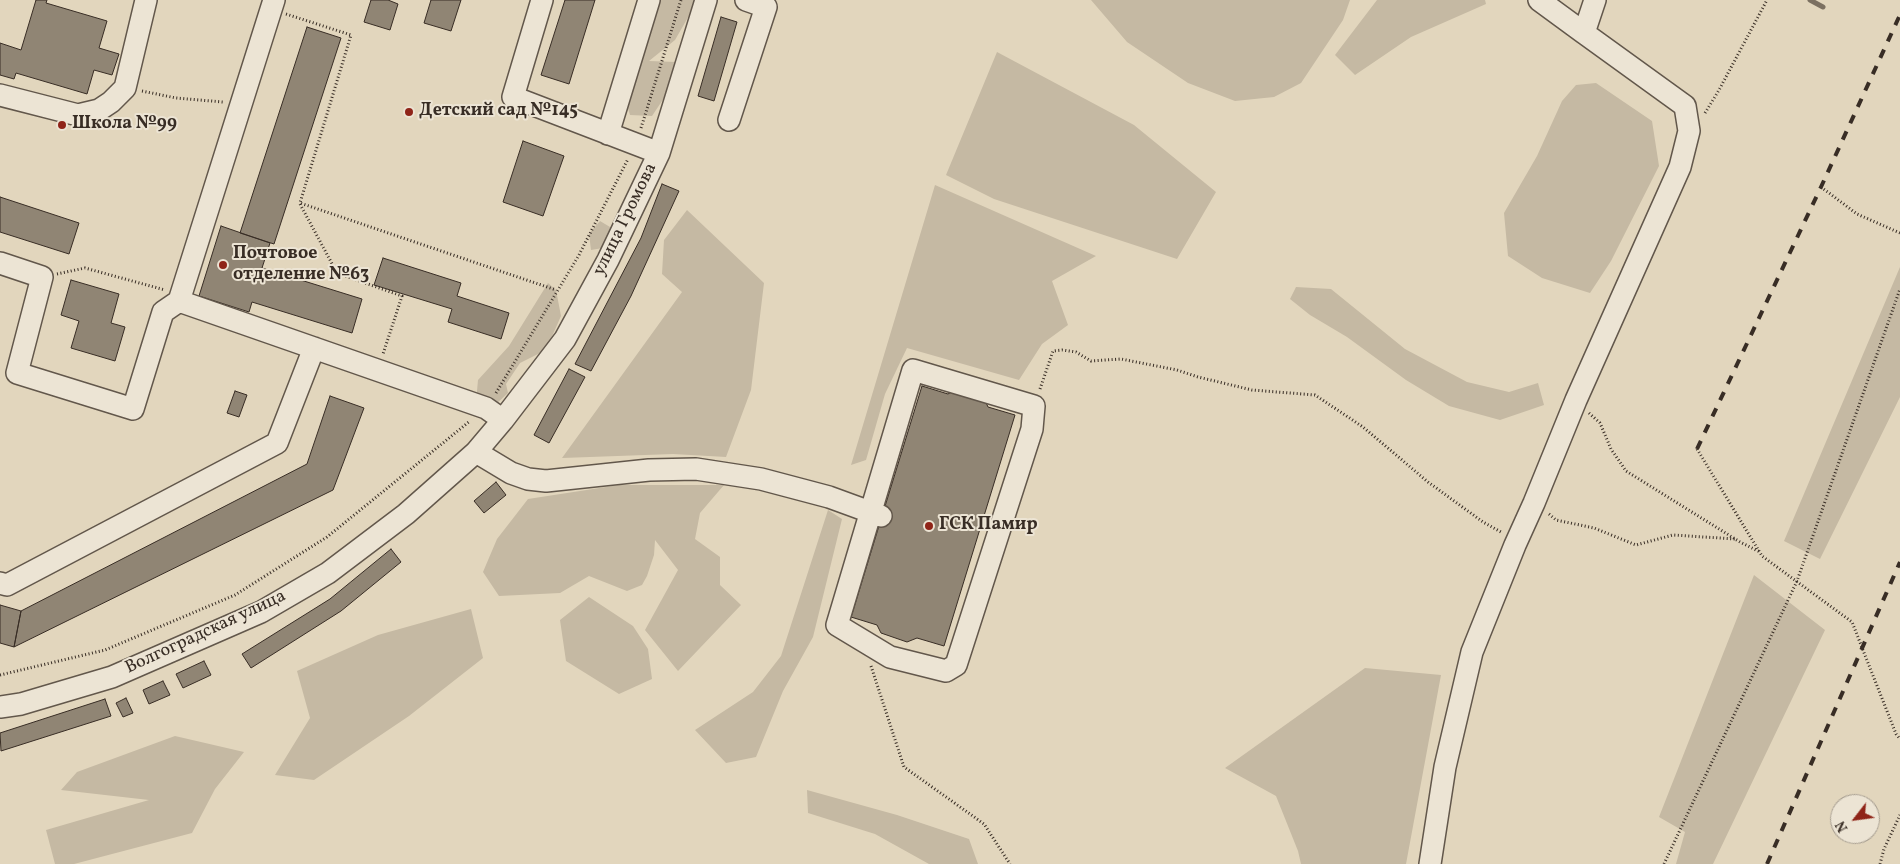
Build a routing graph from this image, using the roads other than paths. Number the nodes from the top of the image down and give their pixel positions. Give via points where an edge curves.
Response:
1 (146, 0) edge
2 (542, 0) edge
3 (650, 0) edge
4 (706, 0) edge
5 (746, 0) edge
6 (1539, 0) edge
7 (1595, 0) edge
8 (273, 5) edge
9 (1584, 33) junction
10 (0, 95) edge
11 (729, 120) dead end
12 (608, 134) junction
13 (659, 153) junction
14 (0, 263) edge
15 (180, 298) junction
16 (314, 348) junction
17 (495, 414) junction
18 (476, 452) junction
19 (876, 514) junction
20 (0, 583) edge
21 (0, 707) edge
22 (1430, 864) edge

1 - 10 street via 125,88 100,110 78,116
2 - 12 street via 513,97
3 - 12 street
4 - 13 street, улица Громова
5 - 11 street via 766,8
6 - 9 street
7 - 9 street
8 - 15 street
9 - 22 street via 1686,106 1689,131 1680,167 1576,400 1472,652 1445,767
12 - 13 street
13 - 17 street, улица Громова via 608,260 565,338
14 - 15 street via 42,277 17,373 133,409 163,312
15 - 16 street
16 - 17 street
16 - 20 street via 277,443 7,586
17 - 18 street, Волгоградская улица
18 - 19 street via 511,473 528,479 546,481 649,470 696,469 761,479
18 - 21 street, Волгоградская улица via 406,514 336,567 261,612 112,677 22,704
19 - 19 street via 837,624 890,657 946,671 956,665 959,656 1032,429 1034,406 914,370

